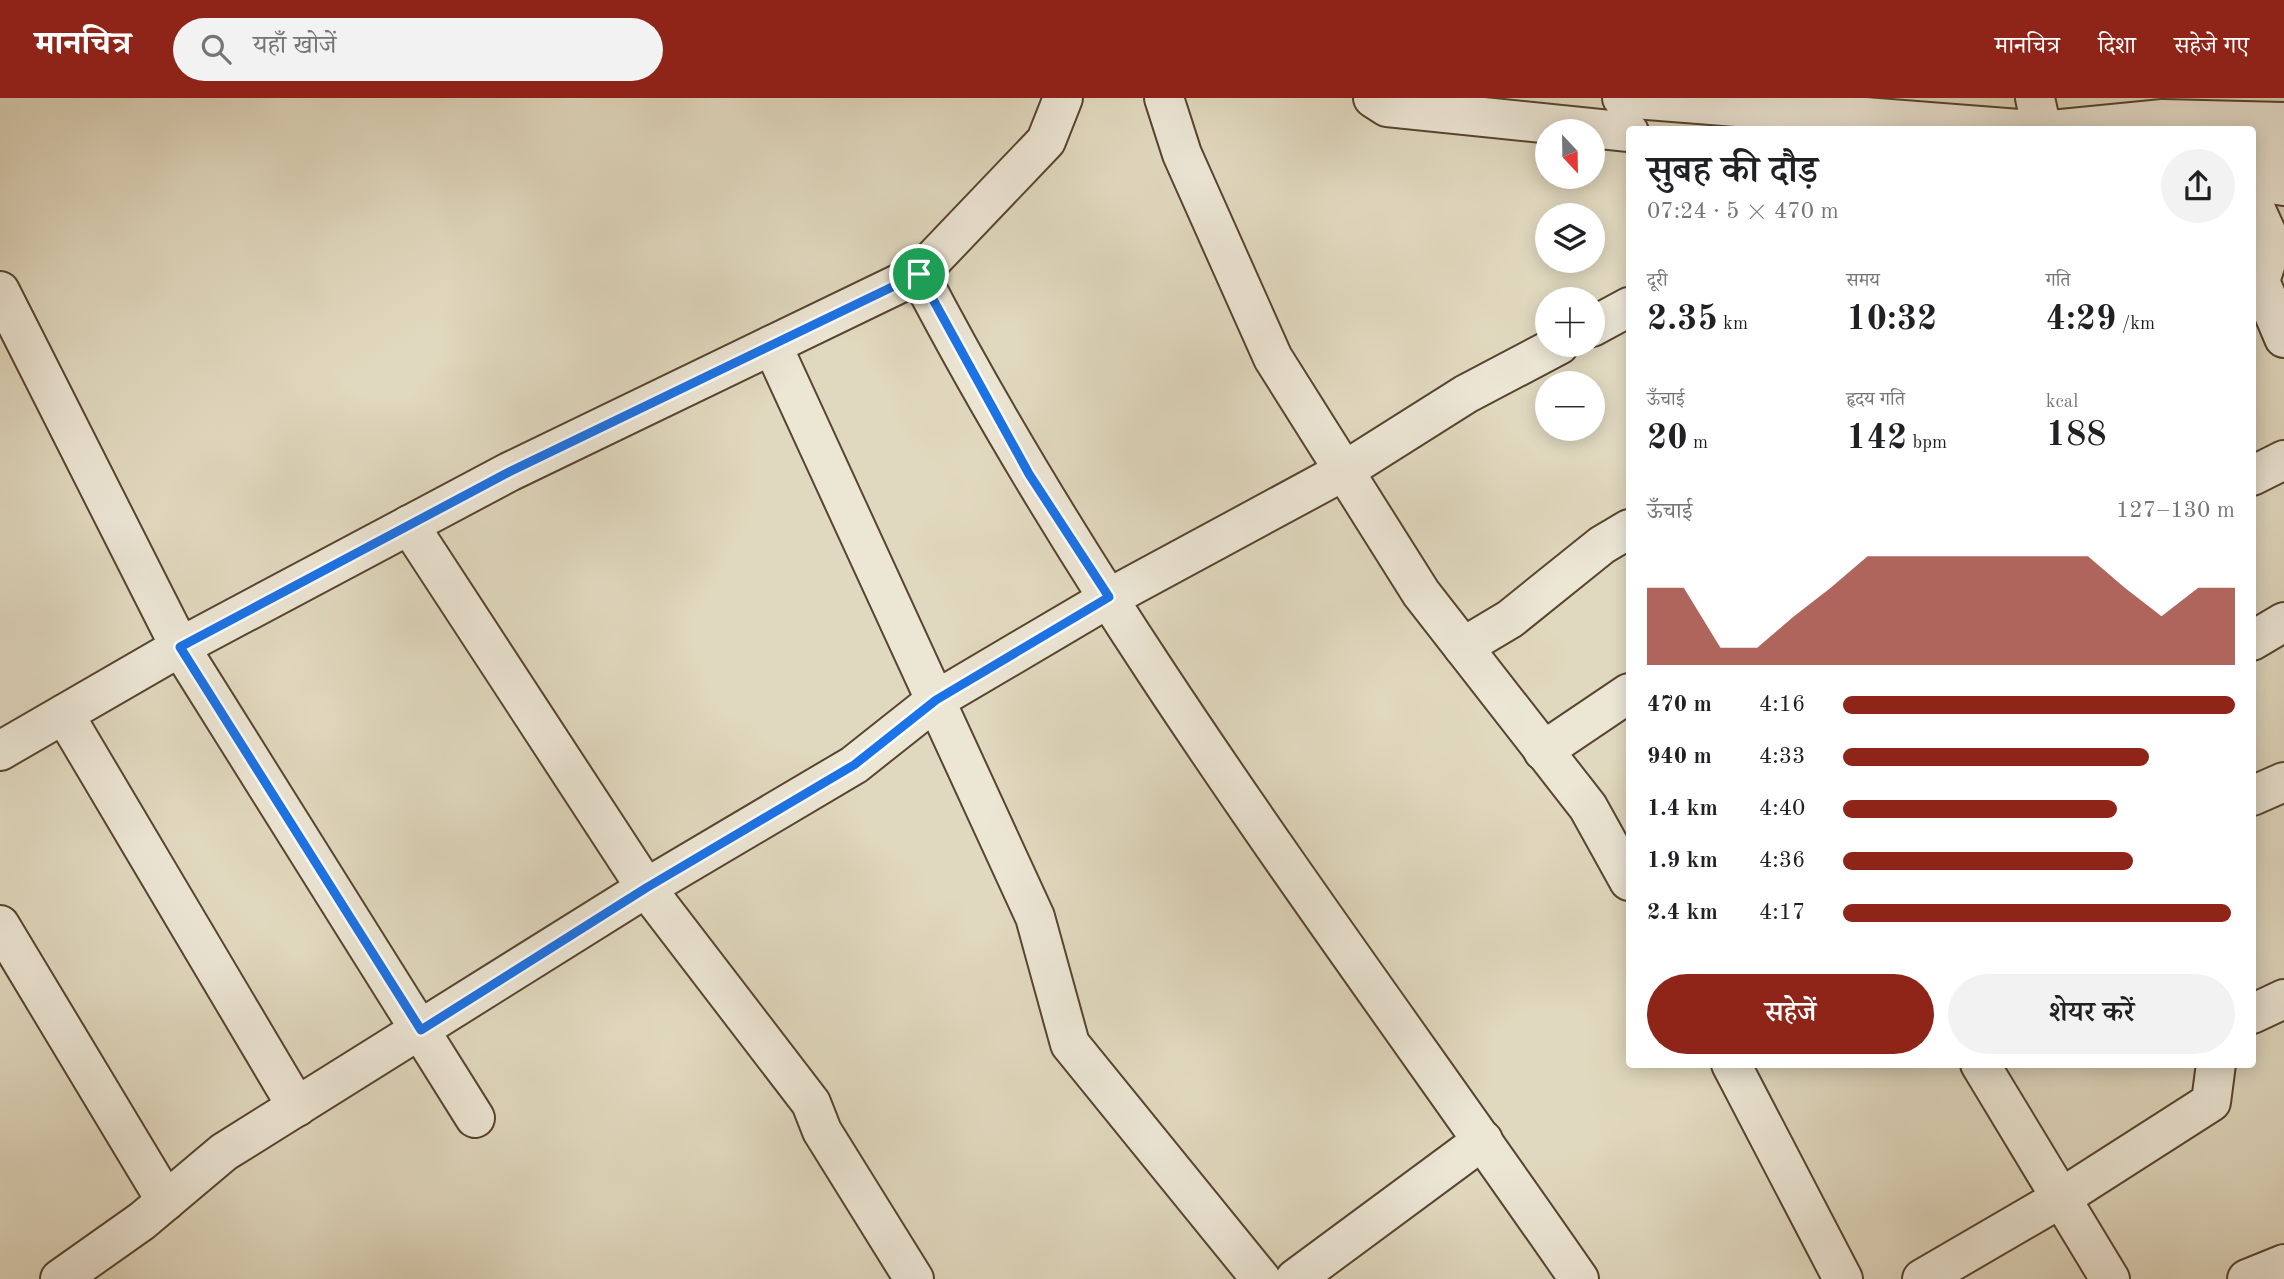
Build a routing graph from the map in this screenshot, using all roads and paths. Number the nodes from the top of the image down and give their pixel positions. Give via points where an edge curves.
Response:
1 (1063, 98) edge
2 (1164, 98) edge
3 (1373, 98) edge
4 (1622, 98) edge
5 (2035, 98) edge
6 (1807, 104) edge
7 (2284, 122) edge
8 (1997, 126) edge
9 (2041, 126) edge
10 (2092, 126) edge
11 (1626, 133) edge
12 (2256, 153) edge
13 (2284, 156) edge
14 (2256, 182) edge
15 (2284, 186) edge
16 (2256, 209) edge
17 (919, 274) junction
18 (0, 291) edge
19 (1626, 309) edge
20 (1605, 320) edge
21 (2284, 338) edge
22 (772, 345) junction
23 (1536, 357) edge
24 (2284, 460) edge
25 (1343, 471) junction
26 (2256, 474) edge
27 (410, 525) junction
28 (1626, 531) edge
29 (1109, 597) junction
30 (2284, 622) edge
31 (2256, 639) edge
32 (180, 647) junction
33 (1463, 647) junction
34 (1626, 695) edge
35 (936, 700) junction
36 (64, 714) junction
37 (0, 751) edge
38 (1544, 751) junction
39 (2284, 782) edge
40 (2256, 794) edge
41 (1626, 876) edge
42 (646, 888) junction
43 (0, 925) edge
44 (2284, 999) edge
45 (2256, 1012) edge
46 (421, 1030) junction
47 (1733, 1068) edge
48 (1982, 1068) edge
49 (2215, 1068) edge
50 (297, 1107) junction
51 (475, 1118) dead end
52 (1483, 1140) junction
53 (2061, 1198) junction
54 (166, 1201) junction
55 (2284, 1264) edge
56 (60, 1279) edge
57 (914, 1279) edge
58 (1261, 1279) edge
59 (1295, 1279) edge
60 (1579, 1279) edge
61 (1843, 1279) edge
62 (1922, 1279) edge
63 (2110, 1279) edge
64 (2247, 1279) edge

1 - 17 street via 1046,141
2 - 25 street via 1182,154 1273,358
3 - 11 street via 1387,107
4 - 6 street
5 - 9 street
6 - 8 street
7 - 10 street via 2163,119
12 - 13 street
14 - 15 street
16 - 21 street via 2273,245 2260,281
17 - 22 street
17 - 29 street via 1029,474
18 - 32 street
19 - 20 street
22 - 27 street
22 - 35 street
23 - 25 street via 1466,394
24 - 26 street
25 - 29 street
25 - 33 street via 1421,593
27 - 32 street
27 - 42 street
28 - 33 street via 1510,619
29 - 35 street
29 - 52 street via 1209,751
30 - 31 street
32 - 36 street
32 - 46 street
33 - 38 street
34 - 38 street
35 - 42 street via 854,765
35 - 58 street via 1035,918 1070,1044
36 - 37 street
36 - 50 street
38 - 41 street via 1588,807
39 - 40 street
42 - 46 street
42 - 57 street via 811,1103 822,1131
43 - 54 street
44 - 45 street
46 - 50 street
46 - 51 street
47 - 61 street
48 - 53 street
49 - 53 street via 2211,1102
50 - 54 street via 224,1152
52 - 59 street
52 - 60 street
53 - 62 street
53 - 63 street
54 - 56 street
55 - 64 street

